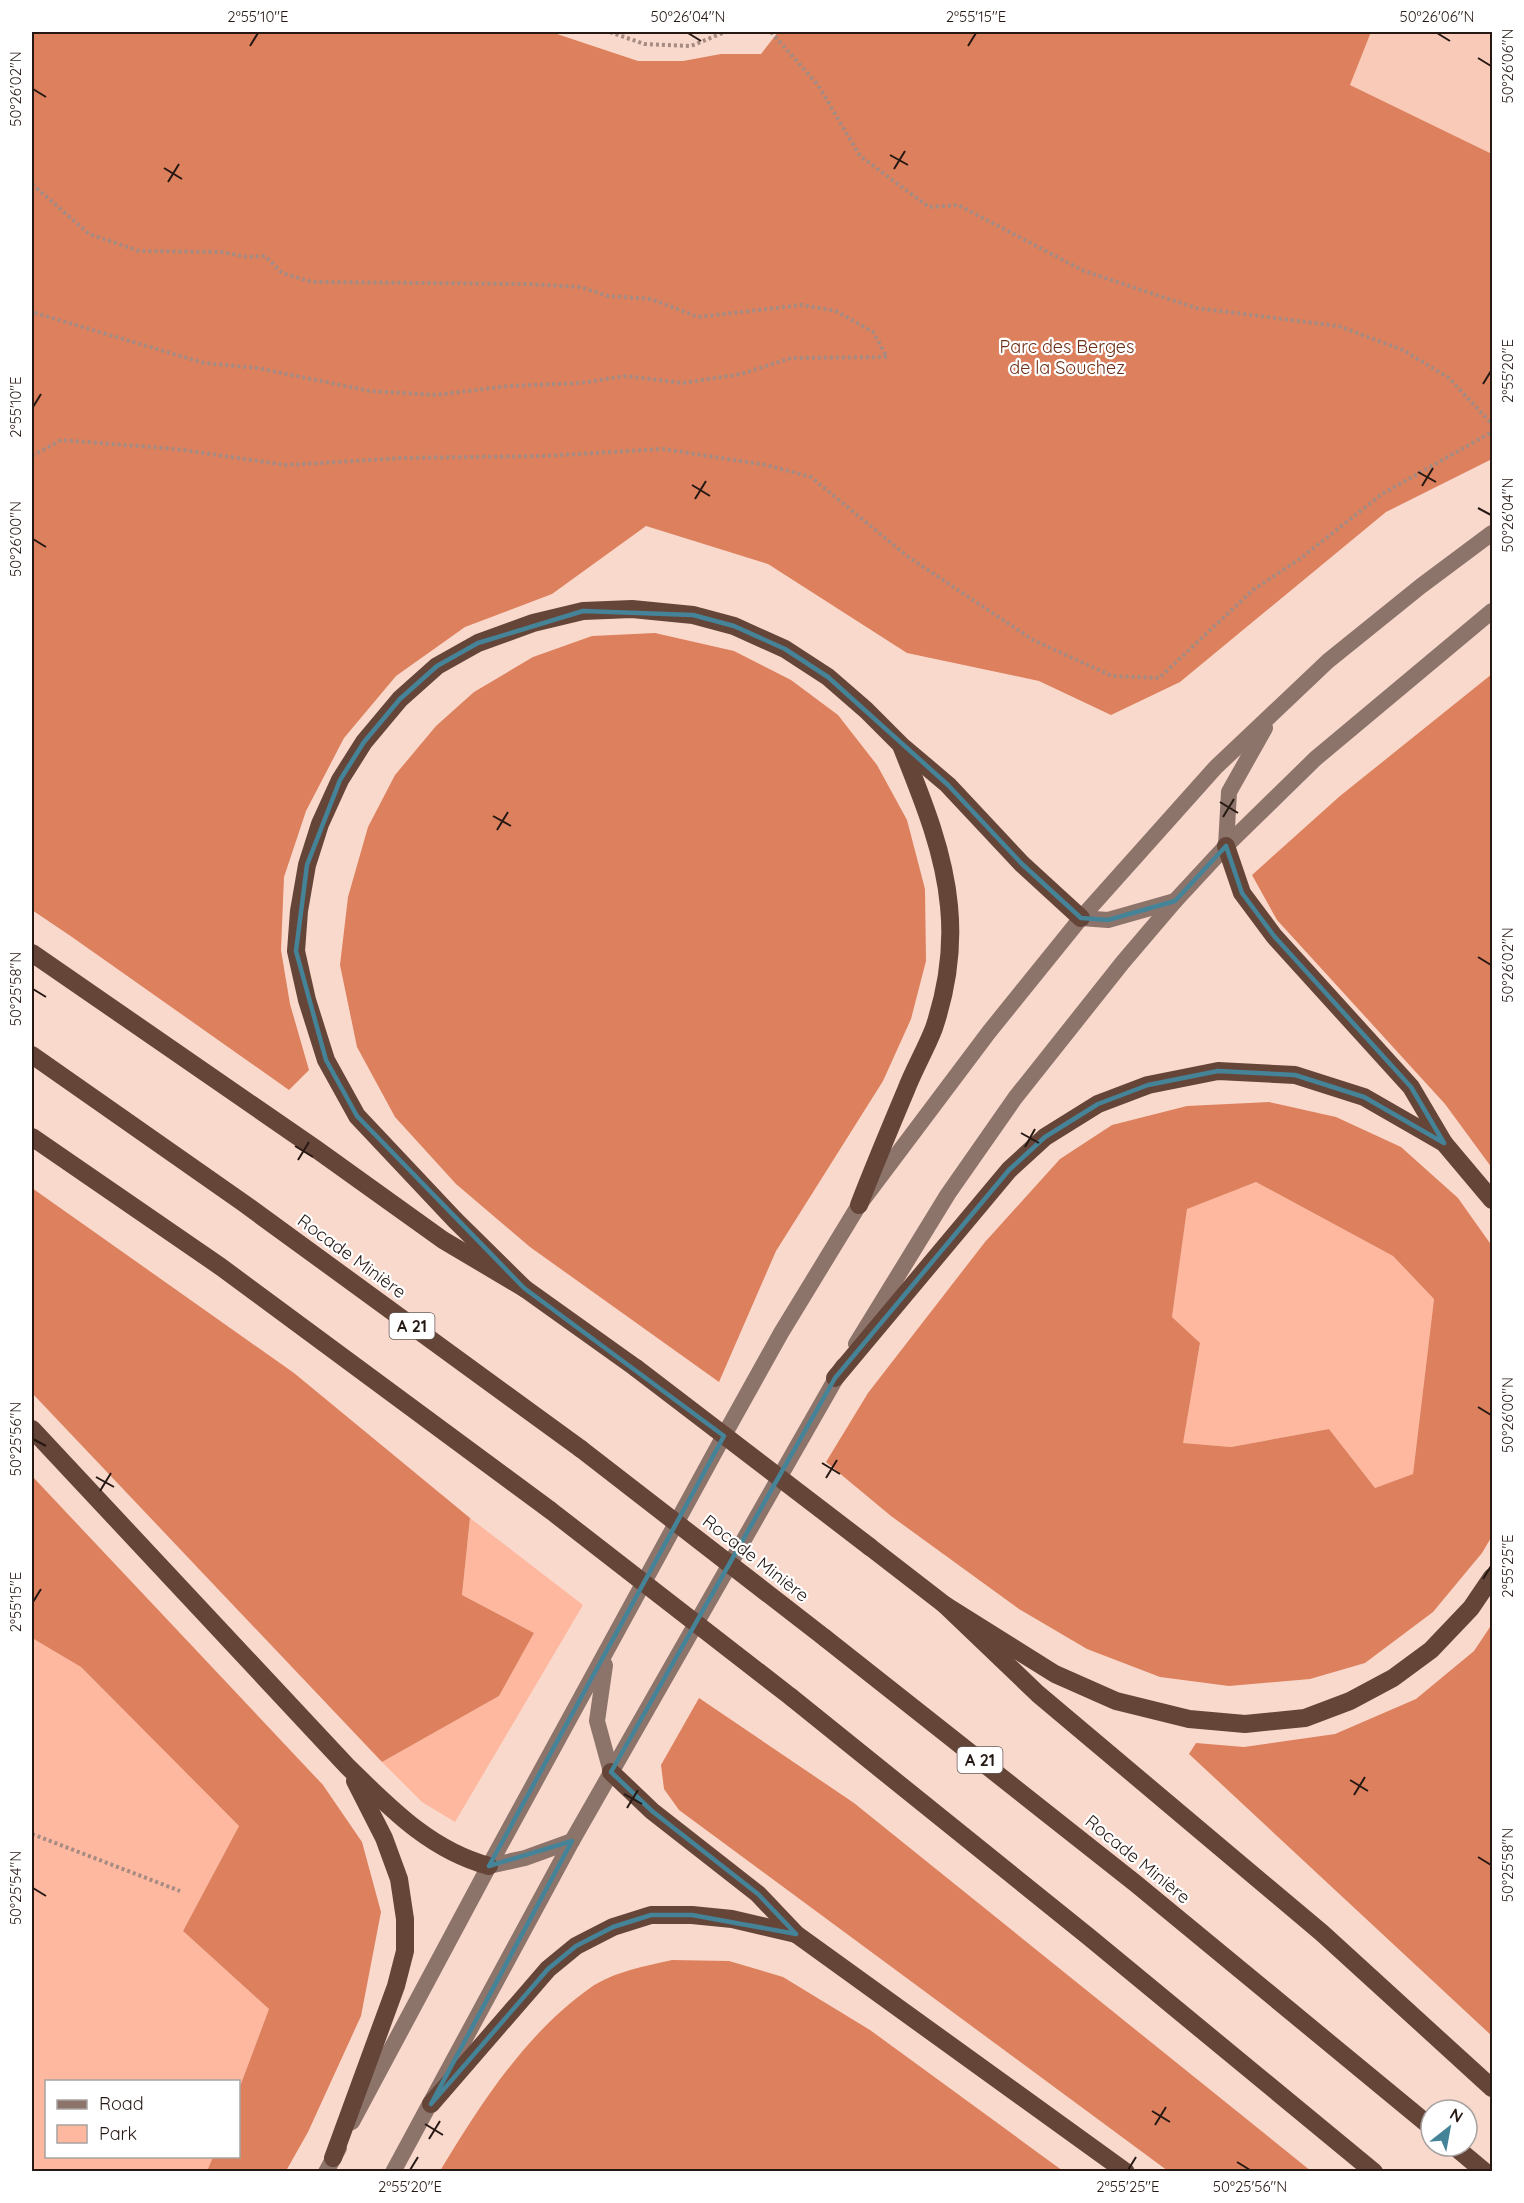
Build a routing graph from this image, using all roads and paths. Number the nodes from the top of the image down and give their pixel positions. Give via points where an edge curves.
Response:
1 (610, 32) edge
2 (725, 32) edge
3 (771, 32) edge
4 (32, 184) edge
5 (32, 312) edge
6 (1492, 424) edge
7 (1492, 432) edge
8 (32, 456) edge
9 (1492, 533) edge
10 (1492, 611) edge
11 (1272, 714) junction
12 (902, 746) junction
13 (1226, 846) junction
14 (1175, 901) junction
15 (1081, 918) junction
16 (32, 953) edge
17 (32, 1055) edge
18 (32, 1137) edge
19 (1444, 1143) junction
20 (1492, 1200) edge
21 (859, 1204) junction
22 (524, 1288) junction
23 (835, 1378) junction
24 (32, 1429) edge
25 (1492, 1577) edge
26 (945, 1605) junction
27 (606, 1655) junction
28 (347, 1766) junction
29 (611, 1772) junction
30 (32, 1834) edge
31 (572, 1841) junction
32 (489, 1866) junction
33 (180, 1891) dead end
34 (796, 1934) junction
35 (1492, 2088) edge
36 (431, 2104) junction
37 (1419, 2117) edge
38 (1468, 2158) edge
39 (330, 2165) edge
40 (393, 2172) edge
41 (1126, 2172) edge
42 (1374, 2172) edge
43 (1485, 2172) edge

1 - 2 path via 645,44 691,46
3 - 6 path via 818,85 860,156 929,207 958,205 1084,271 1196,308 1338,326 1402,350 1449,378
4 - 5 path via 89,234 139,251 265,256 282,273 312,282 580,287 608,296 651,298 698,317 802,305 836,311 873,332 887,357 791,358 741,374 683,383 625,376 436,395 370,391 257,368 204,363
7 - 8 path via 1382,494 1301,558 1252,590 1159,678 1112,676 1033,639 907,556 812,477 766,465 663,449 286,465 176,449 61,440
9 - 11 main road via 1328,661
10 - 13 main road via 1316,759
11 - 13 main road via 1228,792
11 - 15 main road via 1216,767
12 - 15 highway via 948,785 1022,864
12 - 21 highway via 940,858 949,905 950,948 934,1028
12 - 22 highway via 828,677 785,650 734,626 693,615 632,609 583,611 533,623 478,643 437,666 400,699 364,742 339,780 307,865 296,951 307,1000 326,1060 357,1116
13 - 14 main road
13 - 19 highway via 1242,893 1274,936 1412,1087
14 - 15 main road via 1108,920
14 - 23 main road via 1015,1098 948,1194
15 - 21 main road
16 - 22 highway via 442,1240
17 - 37 highway, Rocade Minière / A 21, bridge via 242,1202 581,1449 1135,1882
18 - 42 highway, bridge via 220,1267 550,1510 791,1697
19 - 20 highway
19 - 23 highway via 1364,1097 1295,1076 1218,1071 1148,1085 1098,1104 1045,1137 1009,1170
21 - 27 main road via 781,1333
22 - 26 highway, bridge via 636,1368
23 - 29 main road
24 - 28 highway
25 - 26 highway via 1471,1608 1431,1650 1393,1678 1350,1701 1305,1718 1245,1724 1189,1719 1116,1701 1055,1674
26 - 35 highway via 1038,1694 1322,1933
27 - 29 main road via 597,1721
27 - 32 main road
28 - 32 highway via 430,1841 467,1860
28 - 39 highway via 384,1838 399,1879 405,1951 396,1986
29 - 31 main road
29 - 34 highway via 652,1811 758,1894
30 - 33 path
31 - 32 main road
31 - 36 main road
32 - 39 main road
34 - 36 highway via 732,1919 692,1915 651,1916 613,1927 576,1946 548,1969
34 - 41 highway
36 - 40 main road
38 - 43 highway

